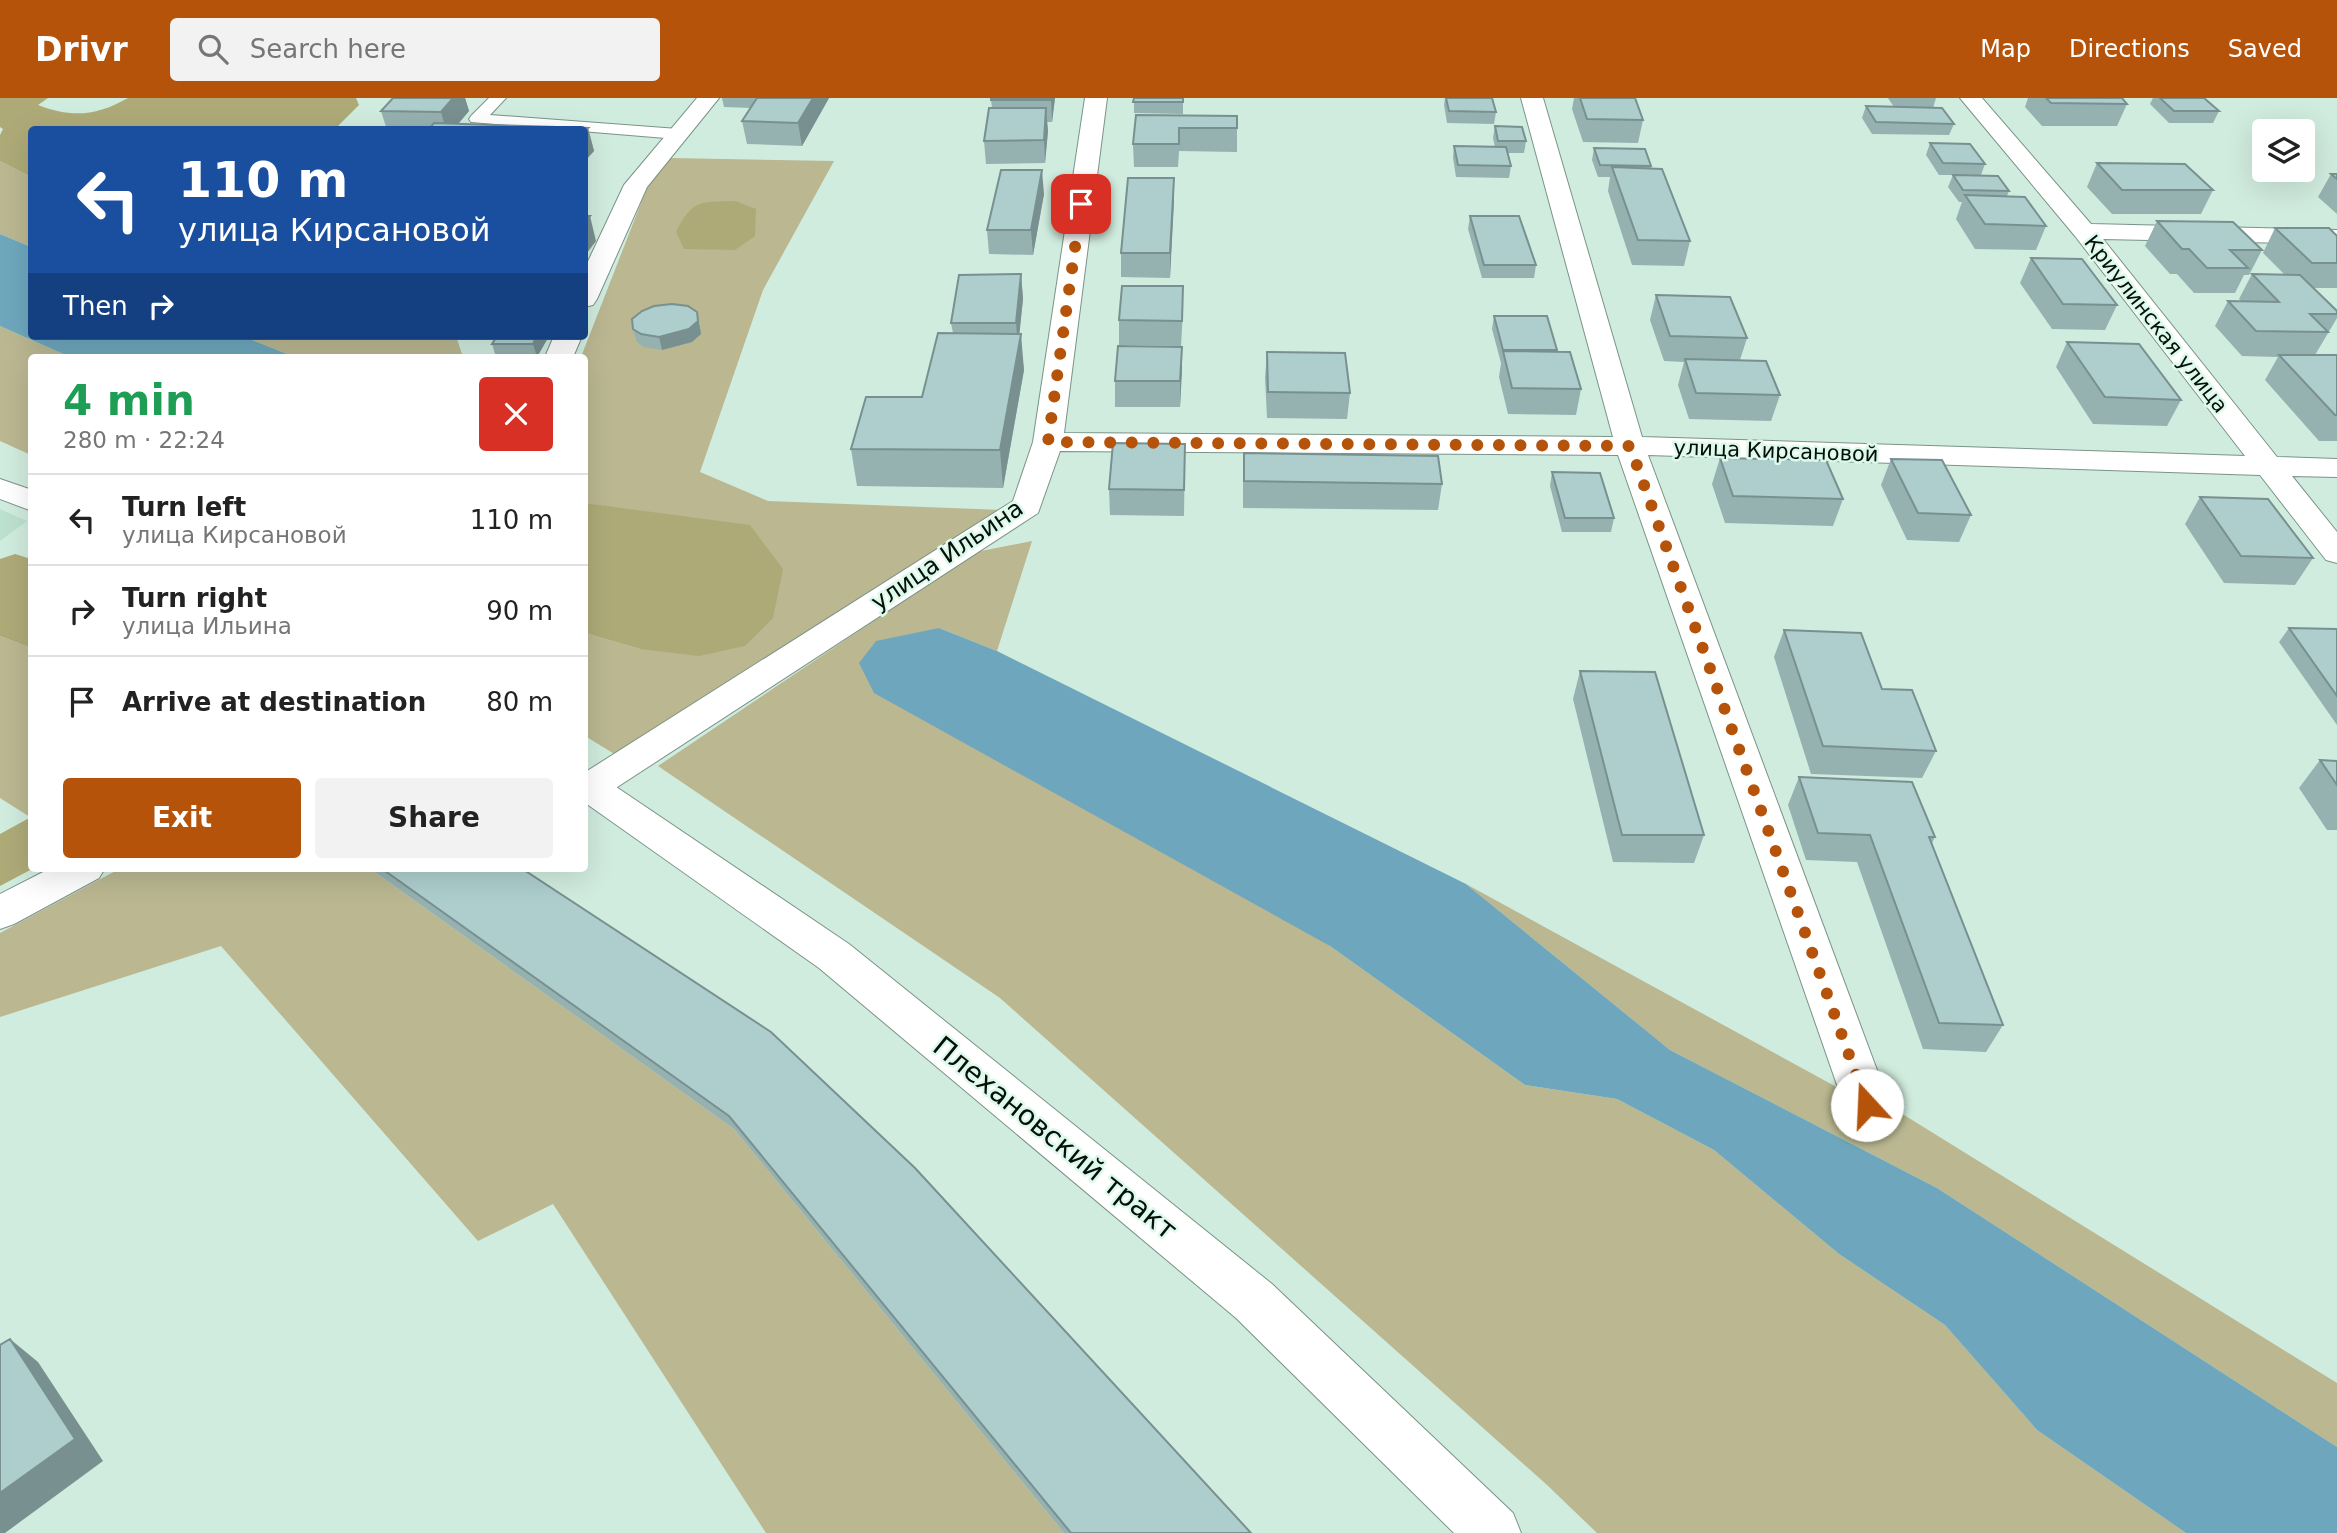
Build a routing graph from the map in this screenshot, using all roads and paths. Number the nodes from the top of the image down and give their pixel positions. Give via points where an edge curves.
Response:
1 (498, 98) edge
2 (708, 98) edge
3 (1096, 98) edge
4 (1532, 98) edge
5 (1971, 98) edge
6 (571, 126) edge
7 (588, 127) edge
8 (678, 134) junction
9 (2084, 230) junction
10 (2337, 237) edge
11 (588, 290) edge
12 (1048, 442) junction
13 (1630, 446) junction
14 (2266, 466) junction
15 (2337, 468) edge
16 (0, 488) edge
17 (28, 500) edge
18 (2337, 553) edge
19 (588, 784) edge
20 (77, 872) edge
21 (0, 913) edge
22 (1867, 1105) dead end
23 (1493, 1533) edge

1 - 6 lane via 477,119
2 - 8 street
3 - 12 street, улица Ильина
4 - 13 street
5 - 9 street, Криулинская улица
7 - 8 lane
8 - 11 street via 636,185
9 - 10 street
9 - 14 street, Криулинская улица
12 - 13 street, улица Кирсановой
12 - 19 street, улица Ильина via 1027,506
13 - 14 street, улица Кирсановой
13 - 22 street
14 - 15 street, улица Кирсановой
14 - 18 street, Криулинская улица
16 - 17 street
19 - 23 street, Плехановский тракт via 834,956 1244,1293
20 - 21 street

